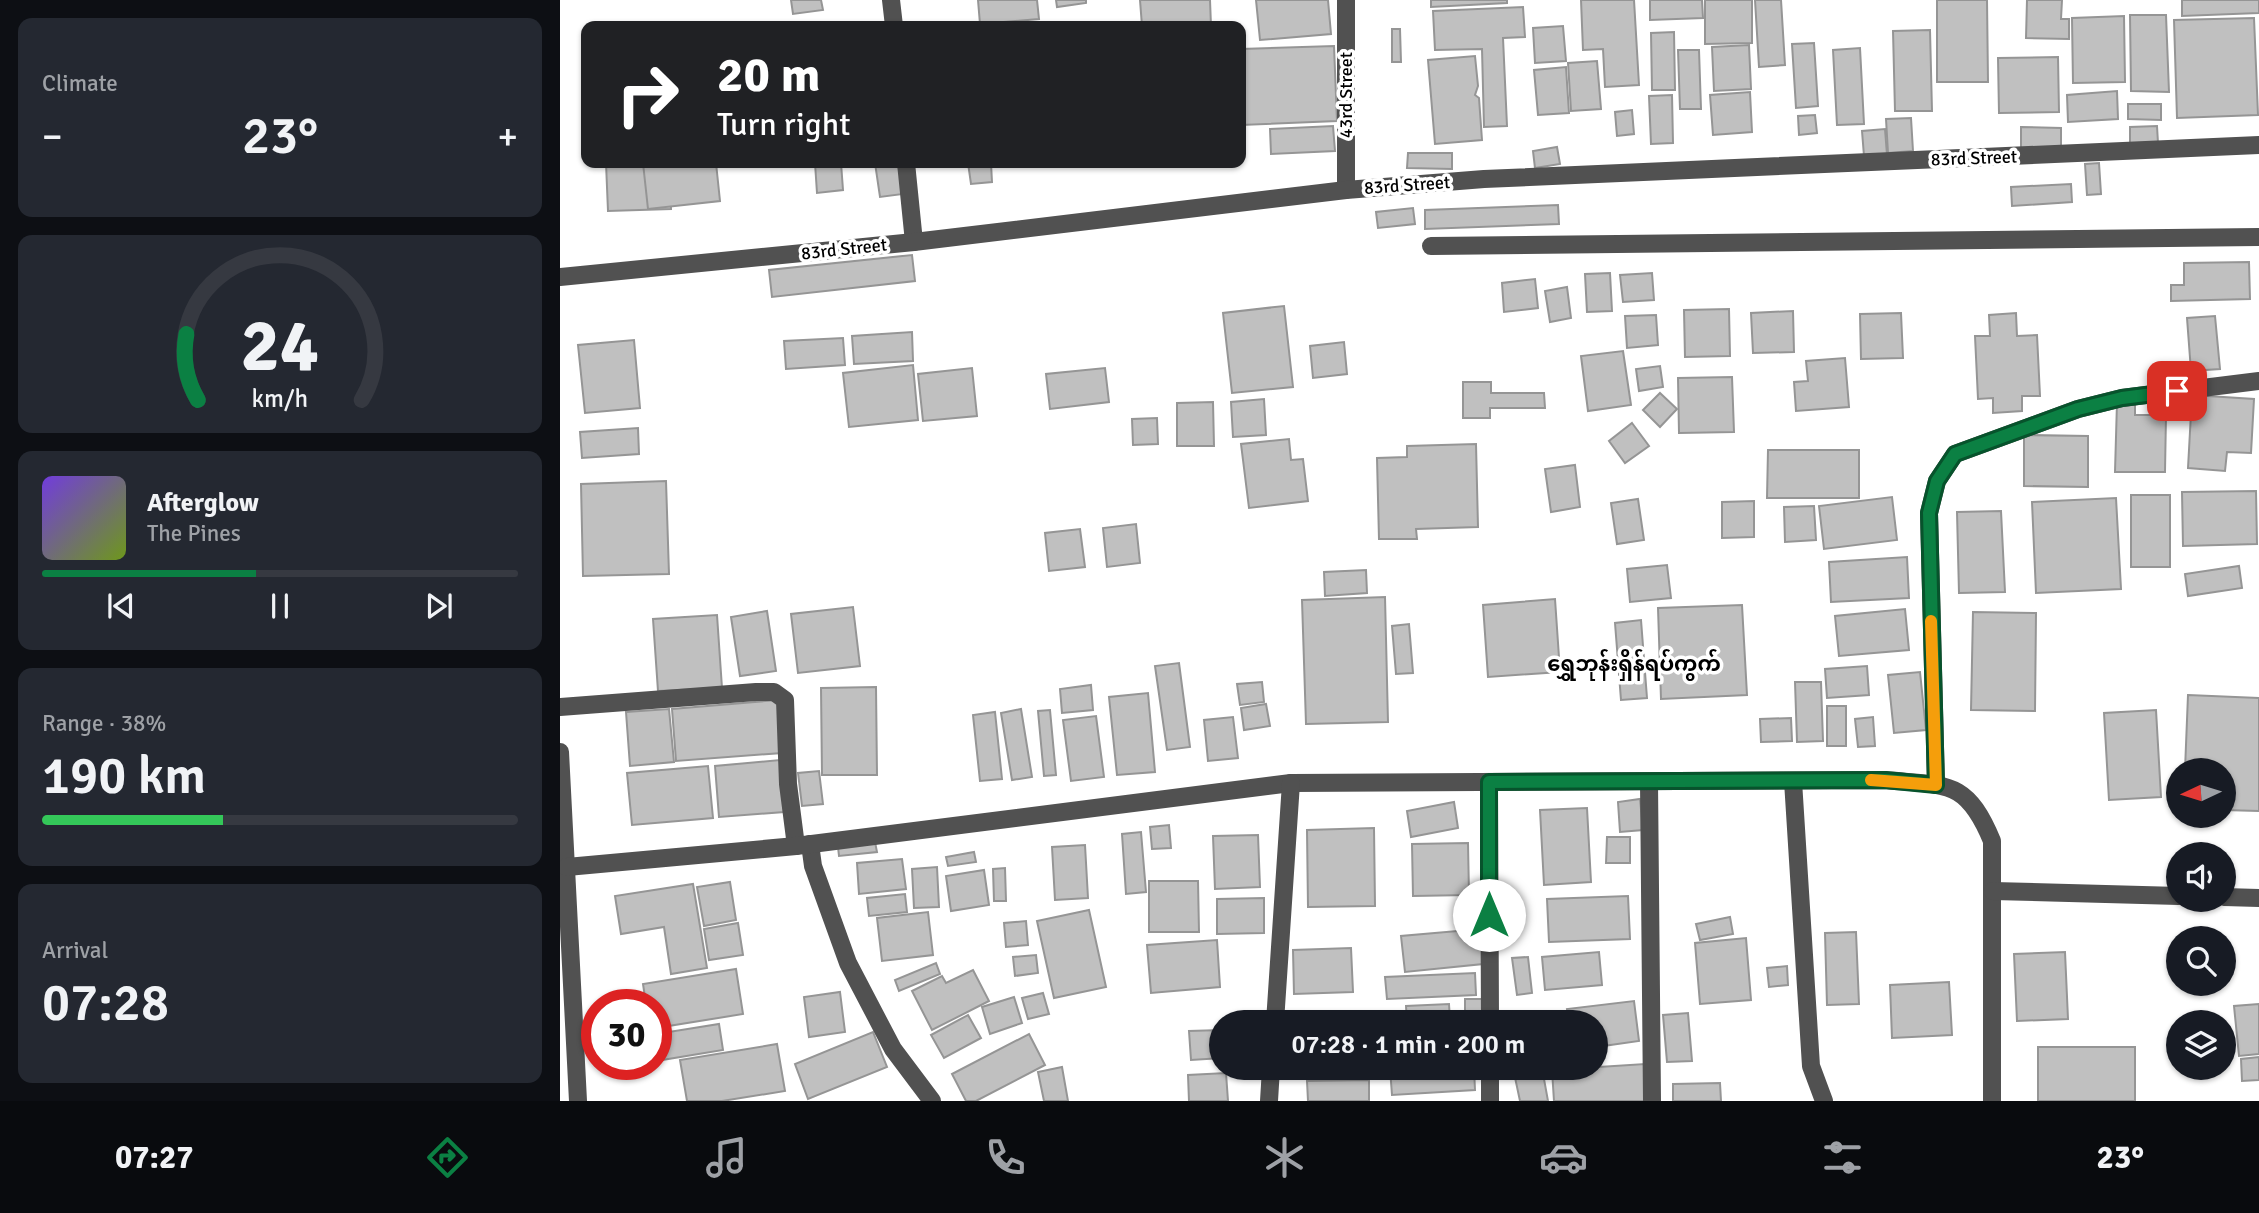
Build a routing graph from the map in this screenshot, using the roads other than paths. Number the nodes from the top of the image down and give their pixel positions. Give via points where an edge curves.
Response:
1 (891, 0) edge
2 (1346, 0) edge
3 (893, 21) edge
4 (2259, 145) edge
5 (907, 168) edge
6 (1346, 190) junction
7 (2259, 237) edge
8 (914, 242) junction
9 (1431, 246) dead end
10 (560, 277) edge
11 (2259, 381) edge
12 (560, 706) edge
13 (560, 752) edge
14 (1793, 781) junction
15 (1489, 782) junction
16 (1649, 782) junction
17 (1291, 783) junction
18 (1936, 785) junction
19 (803, 845) junction
20 (567, 867) junction
21 (1993, 891) junction
22 (2166, 896) edge
23 (2236, 897) edge
24 (2259, 898) edge
25 (1276, 1010) edge
26 (1490, 1010) edge
27 (568, 1060) edge
28 (1270, 1080) edge
29 (1490, 1080) edge
30 (578, 1101) edge
31 (932, 1101) edge
32 (1269, 1101) edge
33 (1490, 1101) edge
34 (1652, 1101) edge
35 (1824, 1101) edge
36 (1990, 1101) edge

1 - 3 street
2 - 6 street, 43rd Street
4 - 6 street, 83rd Street via 1498,178
5 - 8 street
6 - 8 street, 83rd Street
7 - 9 street
8 - 10 street, 83rd Street
11 - 18 street via 2122,398 2078,409 1955,454 1937,481 1929,513
12 - 19 street via 774,692 785,700 787,775
13 - 20 street
14 - 16 street
14 - 18 street via 1885,780
14 - 35 street via 1811,1066
15 - 16 street
15 - 17 street
15 - 26 street
16 - 34 street
17 - 19 street
17 - 25 street
18 - 21 street via 1969,798 1983,819 1992,841
19 - 20 street
19 - 31 street via 848,963 893,1049
20 - 27 street
21 - 22 street
21 - 36 street
23 - 24 street
27 - 30 street
28 - 32 street
29 - 33 street

